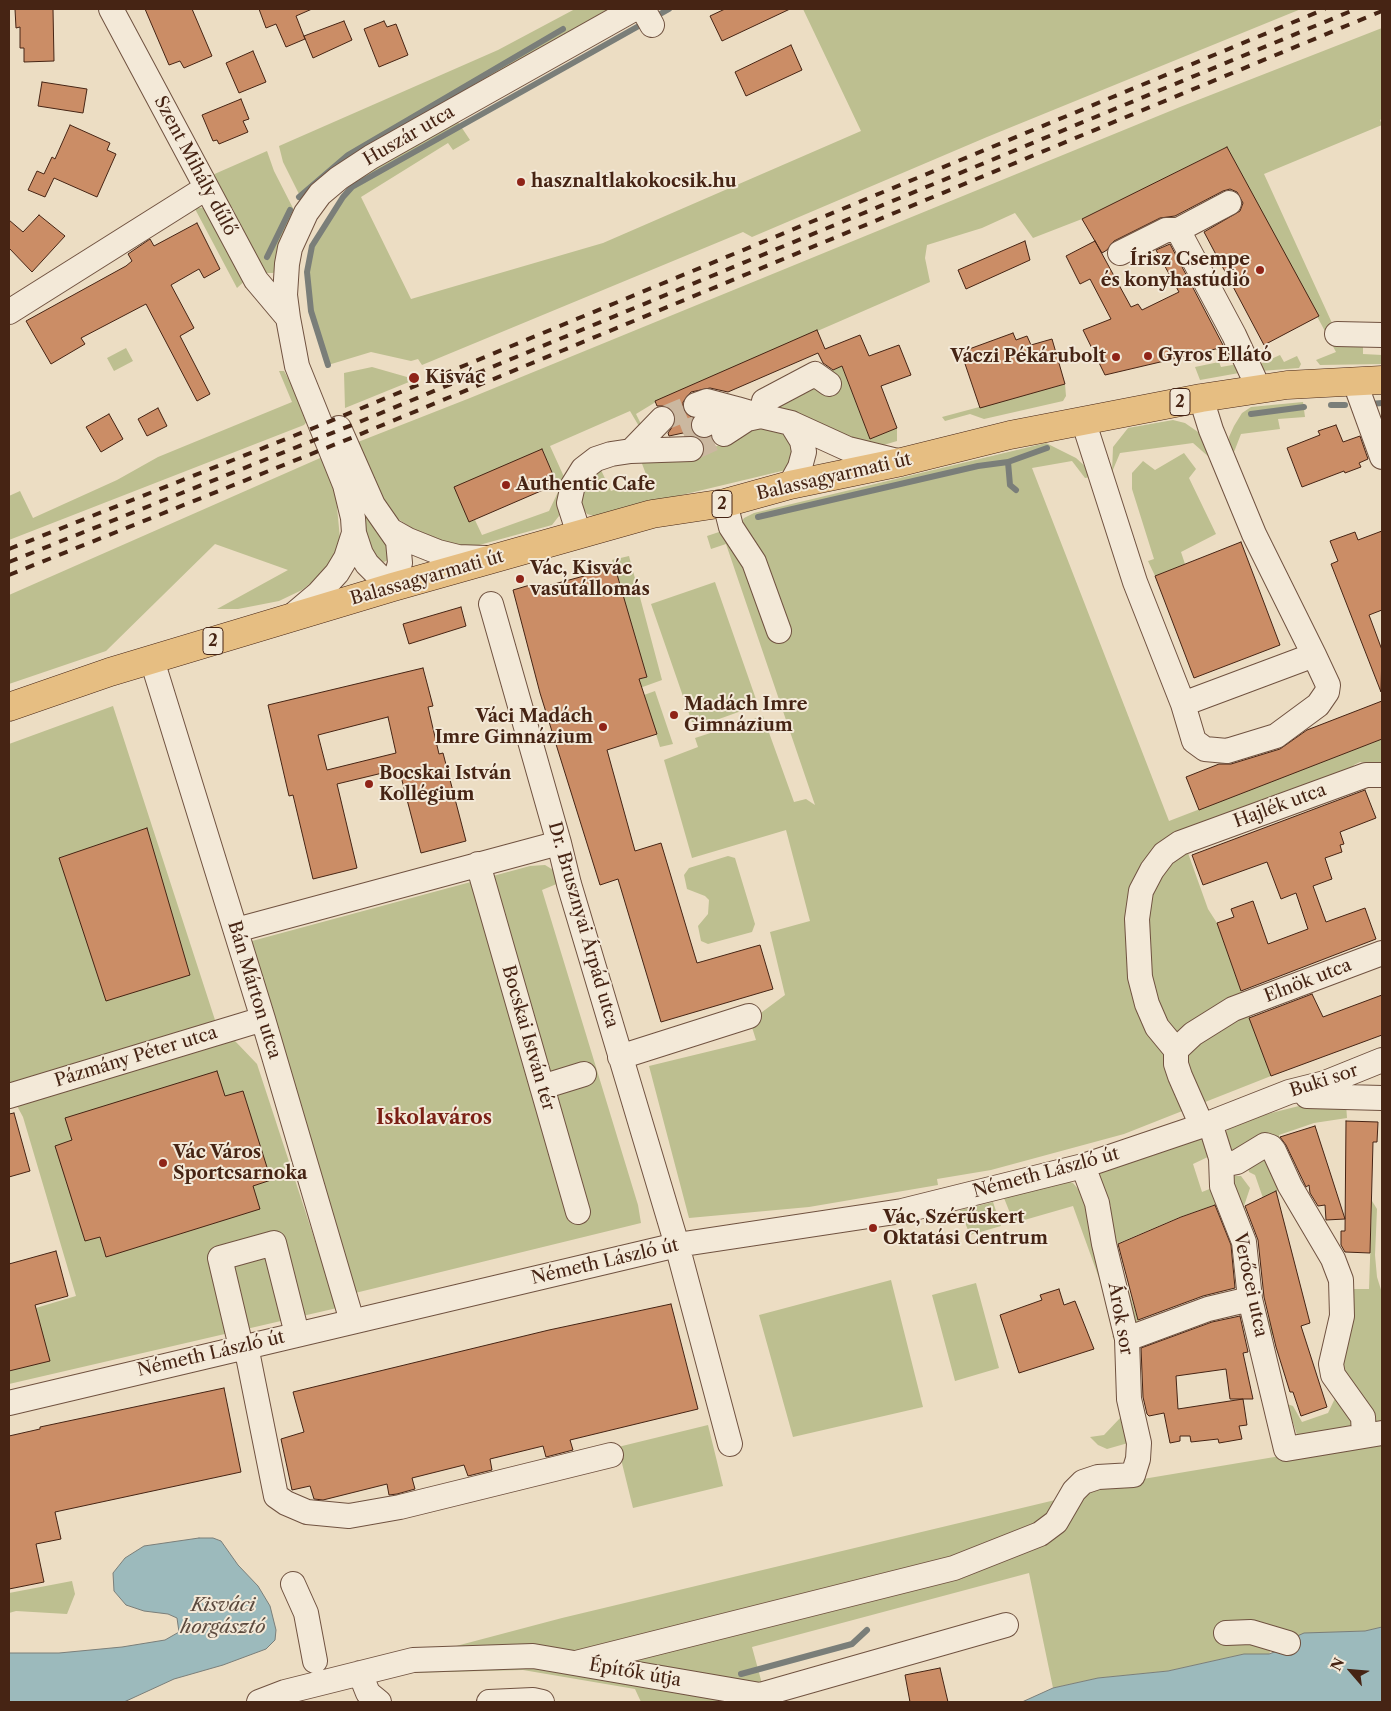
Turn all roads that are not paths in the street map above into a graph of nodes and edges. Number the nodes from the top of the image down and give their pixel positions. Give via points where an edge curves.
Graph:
1 (111, 9) edge
2 (644, 14) edge
3 (206, 188) junction
4 (1229, 203) dead end
5 (1178, 230) junction
6 (1120, 253) dead end
7 (9, 312) edge
8 (290, 328) junction
9 (1338, 334) dead end
10 (1382, 335) edge
11 (1354, 380) junction
12 (1382, 380) edge
13 (829, 384) dead end
14 (1259, 389) junction
15 (1202, 398) junction
16 (761, 416) junction
17 (662, 419) tunnel mouth
18 (1083, 420) junction
19 (791, 423) junction
20 (700, 429) junction
21 (631, 451) junction
22 (1382, 457) edge
23 (901, 462) junction
24 (790, 485) junction
25 (725, 504) junction
26 (392, 531) junction
27 (354, 533) junction
28 (579, 534) junction
29 (495, 559) junction
30 (394, 586) junction
31 (490, 604) dead end
32 (290, 618) junction
33 (779, 631) dead end
34 (1314, 655) junction
35 (152, 660) junction
36 (1183, 704) junction
37 (9, 707) edge
38 (1382, 775) edge
39 (559, 843) junction
40 (478, 864) junction
41 (236, 930) junction
42 (1382, 952) edge
43 (749, 1016) dead end
44 (263, 1019) junction
45 (1176, 1050) junction
46 (620, 1057) junction
47 (1382, 1061) edge
48 (584, 1074) dead end
49 (542, 1087) junction
50 (1382, 1090) edge
51 (9, 1096) edge
52 (1382, 1098) edge
53 (1266, 1102) junction
54 (1206, 1125) junction
55 (1084, 1166) junction
56 (1222, 1166) junction
57 (578, 1212) dead end
58 (677, 1245) junction
59 (1250, 1299) junction
60 (352, 1321) junction
61 (297, 1334) junction
62 (1127, 1339) junction
63 (244, 1346) junction
64 (9, 1403) edge
65 (1373, 1434) edge
66 (730, 1444) dead end
67 (611, 1455) dead end
68 (293, 1584) dead end
69 (1006, 1625) dead end
70 (1226, 1633) dead end
71 (1288, 1643) dead end
72 (315, 1661) dead end
73 (576, 1663) junction
74 (360, 1673) junction
75 (259, 1702) edge
76 (379, 1702) edge
77 (489, 1702) edge
78 (542, 1702) edge

1 - 3 street, Szent Mihály dűlő
2 - 8 street, Huszár utca via 371,156 332,183 306,213 290,248 285,280
3 - 7 street
3 - 8 street, Szent Mihály dűlő via 256,280
4 - 5 street
5 - 6 street via 1166,230
5 - 14 street
8 - 26 street, Huszár utca via 317,376 370,499
8 - 27 street, Huszár utca via 302,379 345,485
9 - 10 street
11 - 12 main road, Balassagyarmati út / 2
11 - 14 main road, Balassagyarmati út / 2
11 - 22 street
13 - 16 street via 815,374 764,401
14 - 15 main road, Balassagyarmati út / 2
15 - 18 main road, Balassagyarmati út / 2
15 - 34 street via 1211,430 1254,534
16 - 19 street
16 - 20 street
16 - 20 street via 737,410
17 - 21 street
18 - 23 main road, Balassagyarmati út / 2
18 - 36 street via 1135,582
19 - 23 street via 848,449
19 - 24 street via 802,441 804,452
20 - 21 street
21 - 28 street via 596,459 582,469 573,484 569,504
23 - 24 main road, Balassagyarmati út / 2
24 - 25 main road, Balassagyarmati út / 2
25 - 28 main road, Balassagyarmati út / 2 via 652,514
25 - 33 street via 731,527 754,562
26 - 29 street, Huszár utca via 438,552 458,557
26 - 30 street, Huszár utca via 400,552
27 - 30 street, Huszár utca via 367,564
27 - 32 street, Huszár utca via 337,573
28 - 29 main road, Balassagyarmati út / 2
29 - 30 main road, Balassagyarmati út / 2
30 - 32 main road, Balassagyarmati út / 2
31 - 39 street, Dr. Brusznyai Árpád utca
32 - 35 main road, Balassagyarmati út / 2
34 - 36 street
34 - 36 street via 1328,685 1318,705 1276,736 1228,756 1205,749 1194,741
35 - 37 main road, Balassagyarmati út / 2
35 - 41 street, Bán Márton utca
38 - 45 street, Hajlék utca via 1366,774 1180,843 1164,854 1152,870 1142,891 1137,919 1140,977 1157,1027
39 - 40 street
39 - 46 street, Dr. Brusznyai Árpád utca
40 - 41 street
40 - 49 street, Bocskai István tér
41 - 44 street, Bán Márton utca
42 - 45 street, Elnök utca via 1233,1009 1193,1034
43 - 46 street
44 - 51 street, Pázmány Péter utca
44 - 60 street, Bán Márton utca
45 - 54 street, Verőcei utca via 1180,1076
46 - 58 street, Dr. Brusznyai Árpád utca
47 - 50 street, Buki sor via 1377,1079
47 - 53 street, Buki sor via 1326,1084 1289,1092
48 - 49 street
49 - 57 street, Bocskai István tér
52 - 53 street, Buki sor via 1330,1095
53 - 54 street, Buki sor
54 - 55 street, Németh László út
54 - 56 street, Verőcei utca
55 - 58 street, Németh László út via 902,1211
55 - 62 street, Árok sor via 1097,1203
56 - 59 street, Verőcei utca via 1222,1186 1244,1242
56 - 65 street via 1237,1162 1265,1145 1274,1151 1290,1186 1333,1259 1341,1280 1342,1316 1331,1364 1333,1375
58 - 60 street, Németh László út
58 - 66 street, Dr. Brusznyai Árpád utca
59 - 62 street via 1208,1309
59 - 65 street, Verőcei utca via 1286,1449
60 - 61 street, Németh László út
61 - 63 street, Németh László út
61 - 63 street via 274,1243 220,1258
62 - 73 street, Árok sor via 1129,1399 1139,1442 1133,1474 1098,1477 1083,1482 1056,1522 1040,1534 954,1568
63 - 64 street, Németh László út
63 - 67 street via 276,1496 307,1512 350,1516 383,1510
68 - 72 street via 306,1613
69 - 73 street, Építők útja via 760,1695
70 - 71 street via 1251,1632
73 - 74 street, Építők útja via 533,1656 413,1660
74 - 75 street, Építők útja
74 - 76 street via 368,1693
77 - 78 street

